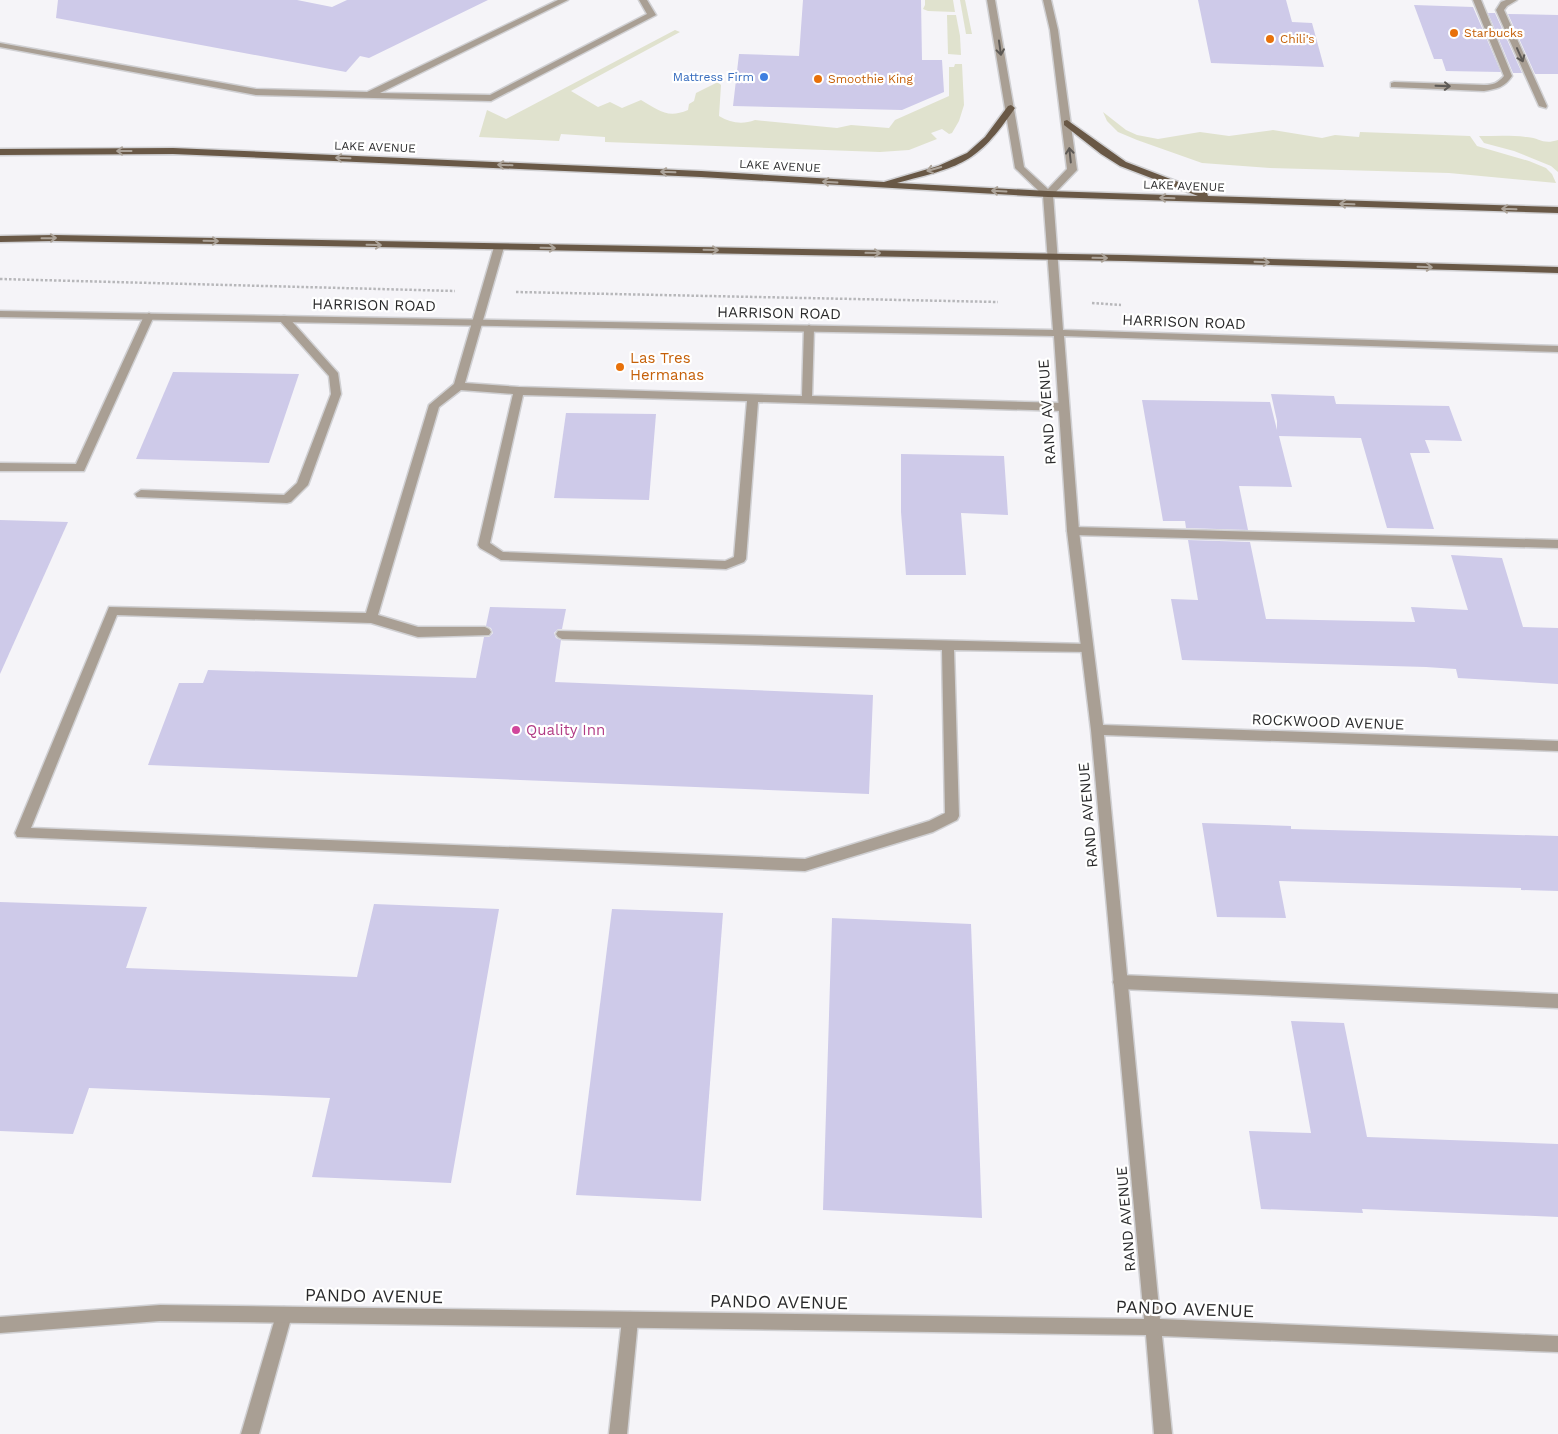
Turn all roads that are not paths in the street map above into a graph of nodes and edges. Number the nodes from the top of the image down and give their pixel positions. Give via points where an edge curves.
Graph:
1 (564, 0) edge
2 (643, 0) edge
3 (991, 0) edge
4 (1047, 0) edge
5 (1477, 0) edge
6 (1513, 0) edge
7 (0, 45) edge
8 (1394, 85) dead end
9 (368, 95) junction
10 (1543, 106) dead end
11 (1011, 108) junction
12 (1067, 122) junction
13 (0, 152) edge
14 (879, 184) junction
15 (1048, 194) junction
16 (1216, 200) junction
17 (1558, 210) edge
18 (0, 239) edge
19 (499, 247) junction
20 (1051, 257) junction
21 (1558, 270) edge
22 (0, 314) edge
23 (148, 316) junction
24 (284, 319) junction
25 (477, 322) junction
26 (809, 328) junction
27 (1058, 333) junction
28 (1558, 349) edge
29 (459, 386) junction
30 (519, 391) junction
31 (753, 398) junction
32 (807, 400) junction
33 (1063, 407) junction
34 (0, 467) edge
35 (141, 494) dead end
36 (1073, 531) junction
37 (1558, 544) edge
38 (371, 618) junction
39 (485, 632) dead end
40 (562, 634) dead end
41 (948, 645) junction
42 (1087, 649) junction
43 (1097, 730) junction
44 (1558, 746) edge
45 (1120, 982) junction
46 (1558, 1001) edge
47 (284, 1315) junction
48 (630, 1320) junction
49 (0, 1325) edge
50 (1153, 1327) junction
51 (1558, 1344) edge
52 (250, 1434) edge
53 (618, 1434) edge
54 (1162, 1434) edge

1 - 9 street
2 - 9 street via 652,15 491,98
3 -> 11 street
4 - 12 street
8 -> 5 street via 1484,88 1504,82 1508,76
6 -> 10 street via 1500,10
7 - 9 street via 256,92
11 -> 14 main road via 992,136 970,155 954,163
11 - 15 street via 1020,168
15 -> 12 street via 1072,170
12 - 16 main road via 1123,164
14 -> 13 main road, LAKE AVENUE via 173,151
15 -> 14 main road, LAKE AVENUE
16 -> 15 main road, LAKE AVENUE
15 - 20 street, RAND AVENUE
17 -> 16 main road, LAKE AVENUE
18 -> 19 main road
19 -> 20 main road
19 - 25 street
20 -> 21 main road
20 - 27 street, RAND AVENUE
22 - 23 street, HARRISON ROAD
23 - 24 street, HARRISON ROAD
23 - 34 street via 80,468
24 - 25 street, HARRISON ROAD
24 - 35 street via 334,376 336,394 302,485 287,499
25 - 26 street, HARRISON ROAD
25 - 29 street
26 - 27 street, HARRISON ROAD
26 - 32 street
27 - 28 street, HARRISON ROAD
27 - 33 street, RAND AVENUE
29 - 30 street
29 - 38 street via 434,405
30 - 31 street
30 - 31 street via 484,545 501,556 726,565 740,559
31 - 32 street
32 - 33 street
33 - 36 street, RAND AVENUE
36 - 37 street
36 - 42 street, RAND AVENUE
38 - 39 street via 418,632
38 - 41 street via 114,610 22,833 805,865 933,826 952,816
40 - 41 street
41 - 42 street
42 - 43 street, RAND AVENUE
43 - 44 street, ROCKWOOD AVENUE
43 - 45 street, RAND AVENUE
45 - 46 street
45 - 50 street, RAND AVENUE
47 - 48 street, PANDO AVENUE
47 - 49 street, PANDO AVENUE via 160,1313
47 - 52 street
48 - 50 street, PANDO AVENUE
48 - 53 street
50 - 51 street, PANDO AVENUE
50 - 54 street, RAND AVENUE

